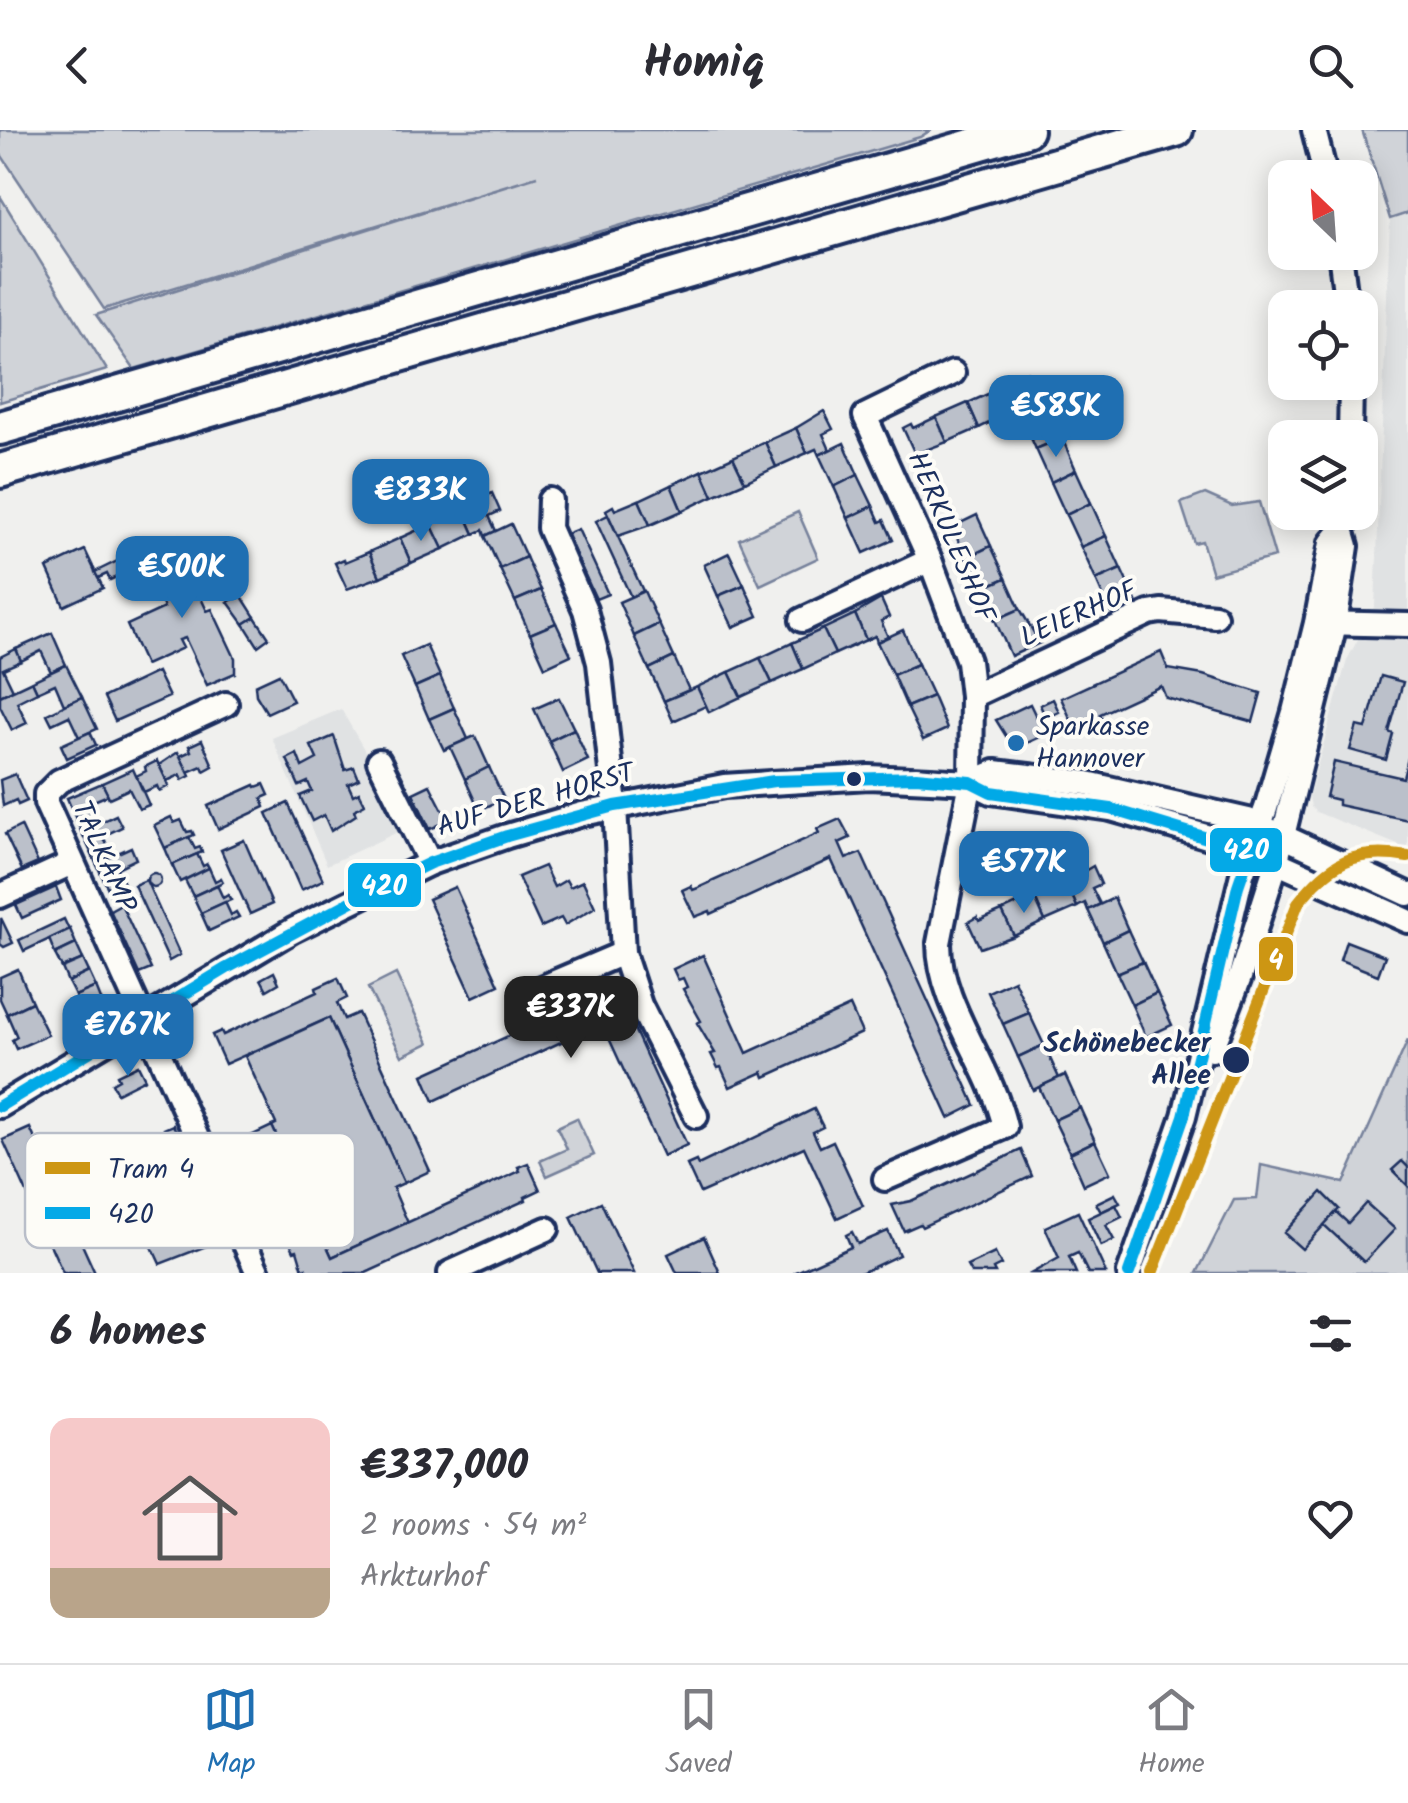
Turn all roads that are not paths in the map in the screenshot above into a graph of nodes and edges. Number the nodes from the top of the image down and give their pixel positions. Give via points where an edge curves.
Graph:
1 (1026, 130) edge
2 (1176, 130) edge
3 (1314, 131) edge
4 (1321, 160) edge
5 (953, 373) dead end
6 (0, 428) edge
7 (0, 471) edge
8 (550, 500) dead end
9 (1338, 530) edge
10 (930, 560) junction
11 (1215, 616) dead end
12 (802, 620) dead end
13 (1326, 623) junction
14 (1408, 624) edge
15 (972, 696) junction
16 (226, 704) dead end
17 (379, 762) dead end
18 (971, 782) junction
19 (615, 806) junction
20 (1259, 826) junction
21 (1282, 838) junction
22 (1250, 851) junction
23 (72, 863) junction
24 (430, 863) junction
25 (1276, 864) junction
26 (1408, 894) edge
27 (0, 896) edge
28 (1408, 921) edge
29 (623, 953) junction
30 (528, 993) dead end
31 (142, 1019) junction
32 (0, 1106) edge
33 (696, 1116) dead end
34 (1184, 1116) junction
35 (194, 1133) edge
36 (885, 1179) dead end
37 (547, 1229) dead end
38 (247, 1248) edge
39 (258, 1273) edge
40 (450, 1273) edge
41 (1128, 1273) edge

1 - 6 highway
2 - 7 highway
3 - 4 street
5 - 10 street, HERKULESHOF via 865,416
8 - 19 street via 549,528 585,610 599,663
9 - 13 street via 1331,543
10 - 12 street
10 - 15 street, HERKULESHOF via 960,633
11 - 15 street, LEIERHOF via 1149,613
13 - 14 street
13 - 20 street
13 - 21 street
15 - 18 street, HERKULESHOF
16 - 23 street, TALKAMP via 50,787 46,803
17 - 24 street
18 - 19 street, AUF DER HORST via 870,776 774,781
18 - 20 street, AUF DER HORST via 995,772 1087,784
18 - 22 street, AUF DER HORST via 991,792 1111,810
18 - 36 street, HERKULESHOF via 939,958 1004,1127
19 - 24 street, AUF DER HORST
19 - 29 street
20 - 21 street, AUF DER HORST
20 - 22 street
21 - 25 street
21 - 26 street, AUF DER HORST
22 - 25 street, AUF DER HORST
22 - 34 street
23 - 27 street
23 - 31 street, TALKAMP
24 - 31 street, AUF DER HORST via 293,930
25 - 28 street, AUF DER HORST
25 - 34 street
29 - 30 street
29 - 33 street via 640,1005
31 - 32 street, AUF DER HORST
31 - 35 street, TALKAMP
34 - 41 street
37 - 40 street
38 - 39 street, TALKAMP

